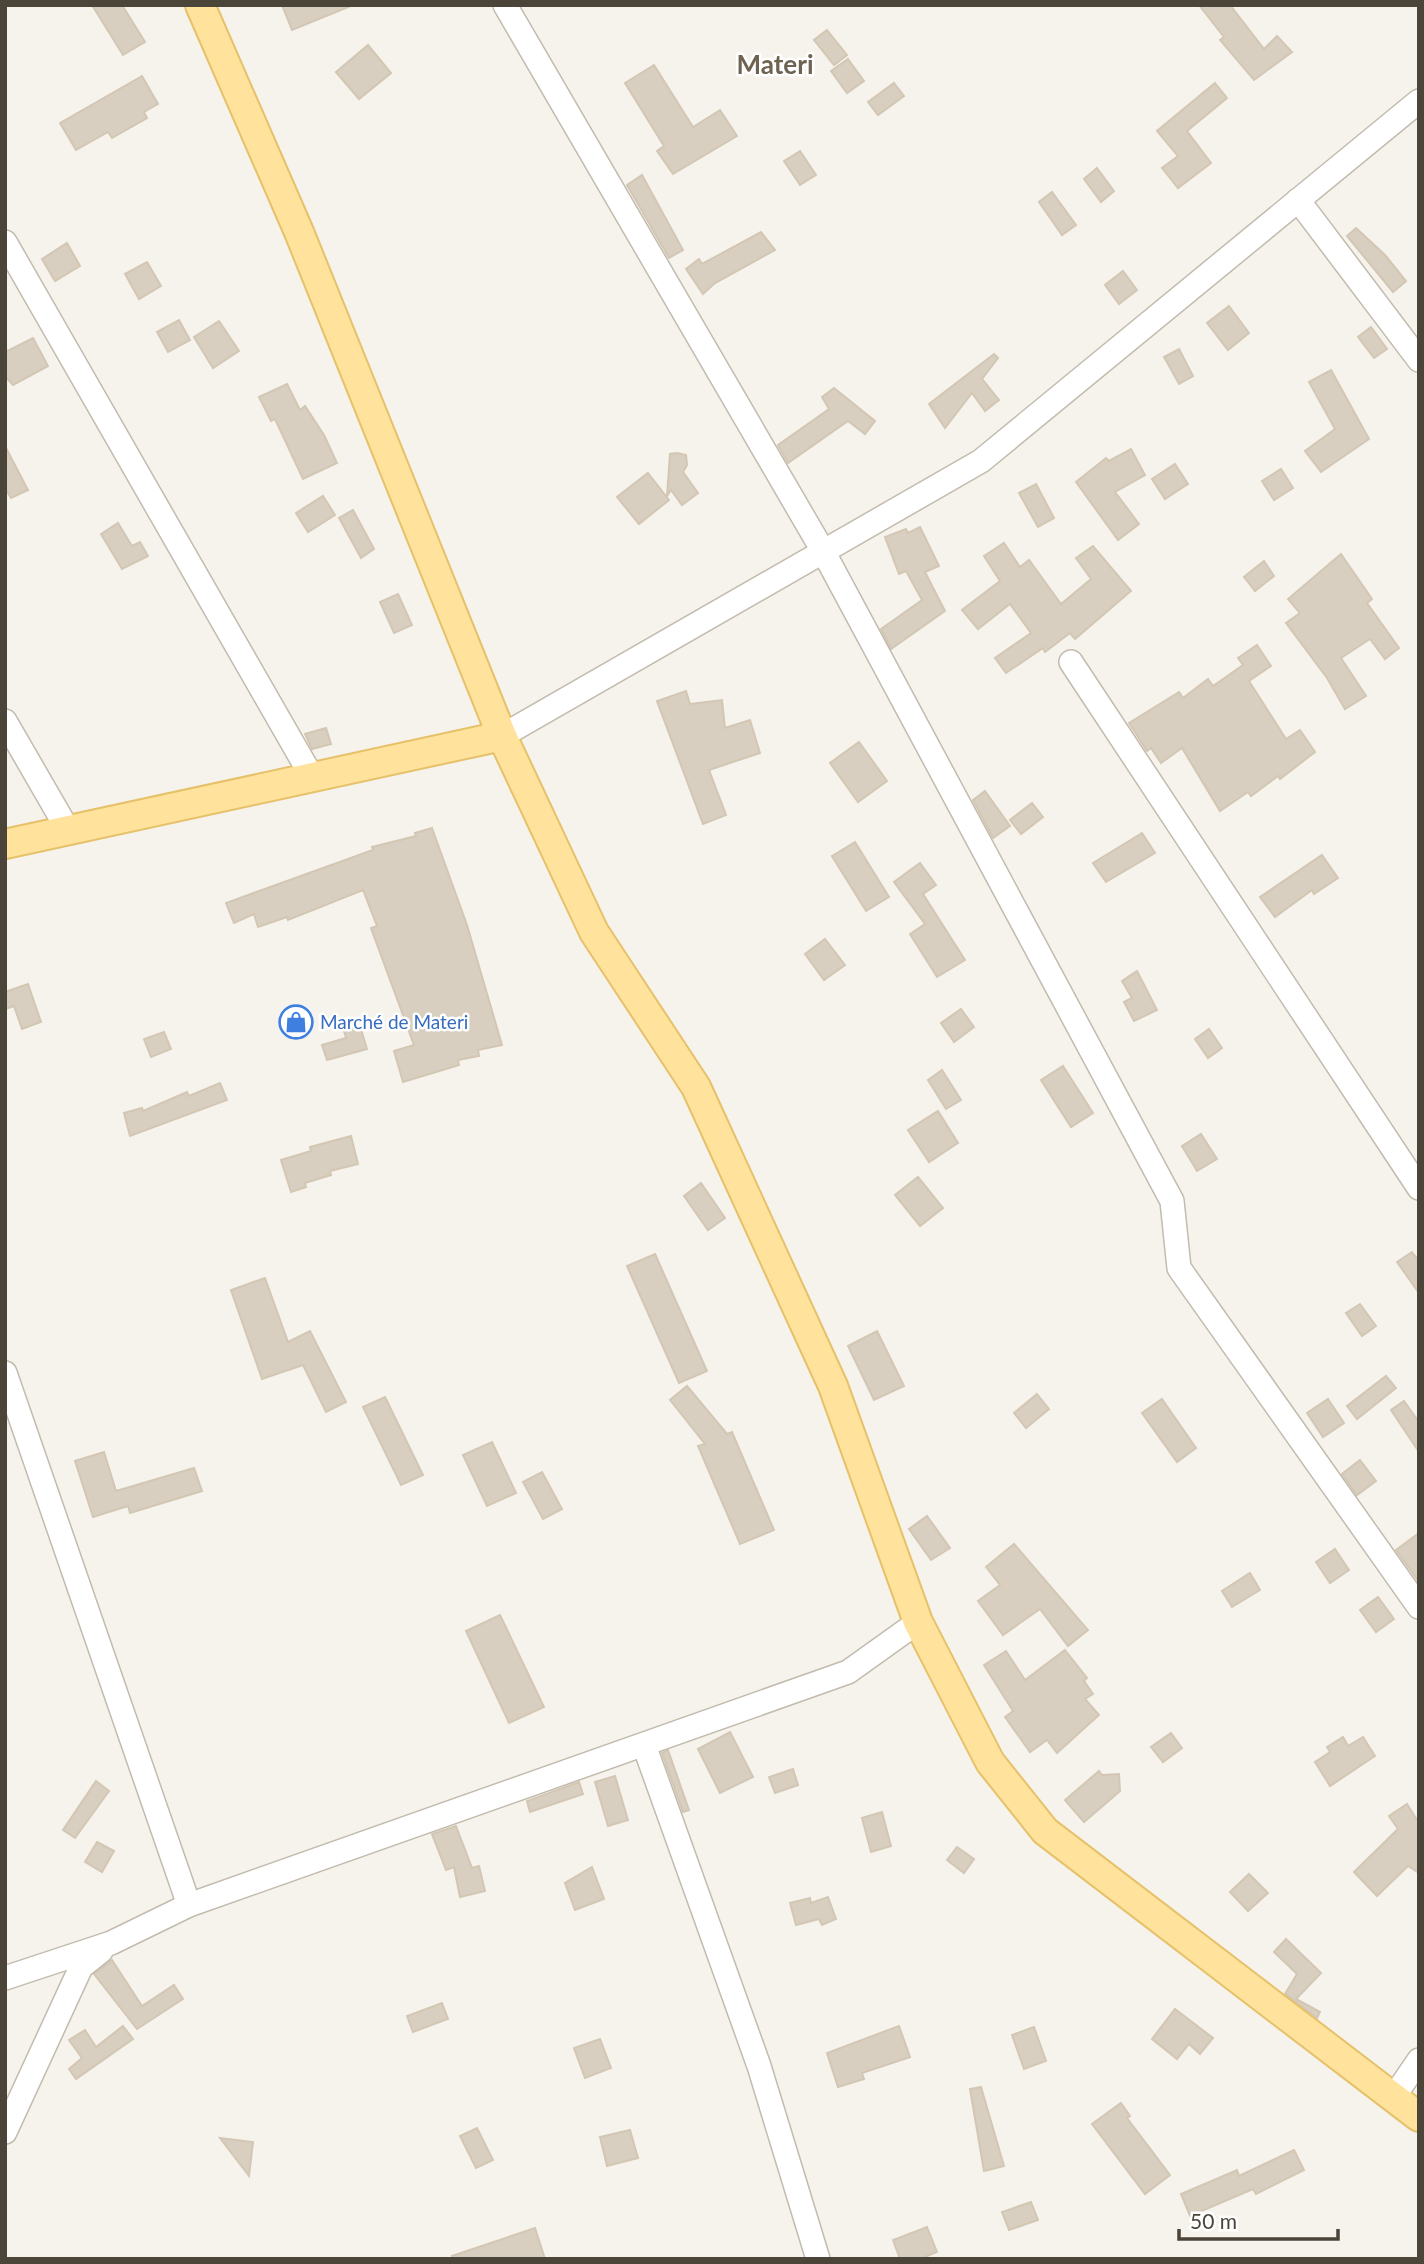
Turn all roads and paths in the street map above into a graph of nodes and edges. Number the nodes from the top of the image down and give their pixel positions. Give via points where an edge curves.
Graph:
1 (200, 5) edge
2 (505, 5) edge
3 (1419, 101) edge
4 (1298, 200) junction
5 (5, 243) edge
6 (1419, 360) edge
7 (823, 551) junction
8 (1071, 662) dead end
9 (5, 721) edge
10 (502, 736) junction
11 (312, 777) junction
12 (68, 830) junction
13 (5, 844) edge
14 (1419, 1188) edge
15 (5, 1373) edge
16 (1419, 1607) edge
17 (918, 1622) junction
18 (644, 1745) junction
19 (189, 1905) junction
20 (111, 1943) junction
21 (5, 1979) edge
22 (1419, 2060) edge
23 (1393, 2098) junction
24 (1419, 2117) edge
25 (5, 2132) edge
26 (818, 2259) edge

1 - 10 main road via 299,232
2 - 7 street
3 - 4 street
4 - 6 street
4 - 7 street via 981,461
5 - 11 street
7 - 10 street
7 - 16 street via 1172,1201 1179,1268
8 - 14 street
9 - 12 street
10 - 11 main road
10 - 17 main road via 594,932 696,1087 833,1386
11 - 12 main road
12 - 13 main road
15 - 19 street
17 - 18 street via 848,1672
17 - 23 main road via 990,1762 1045,1830
18 - 19 street
18 - 26 street via 759,2066
19 - 20 street
20 - 21 street
20 - 25 street via 81,1967
22 - 23 street
23 - 24 main road

